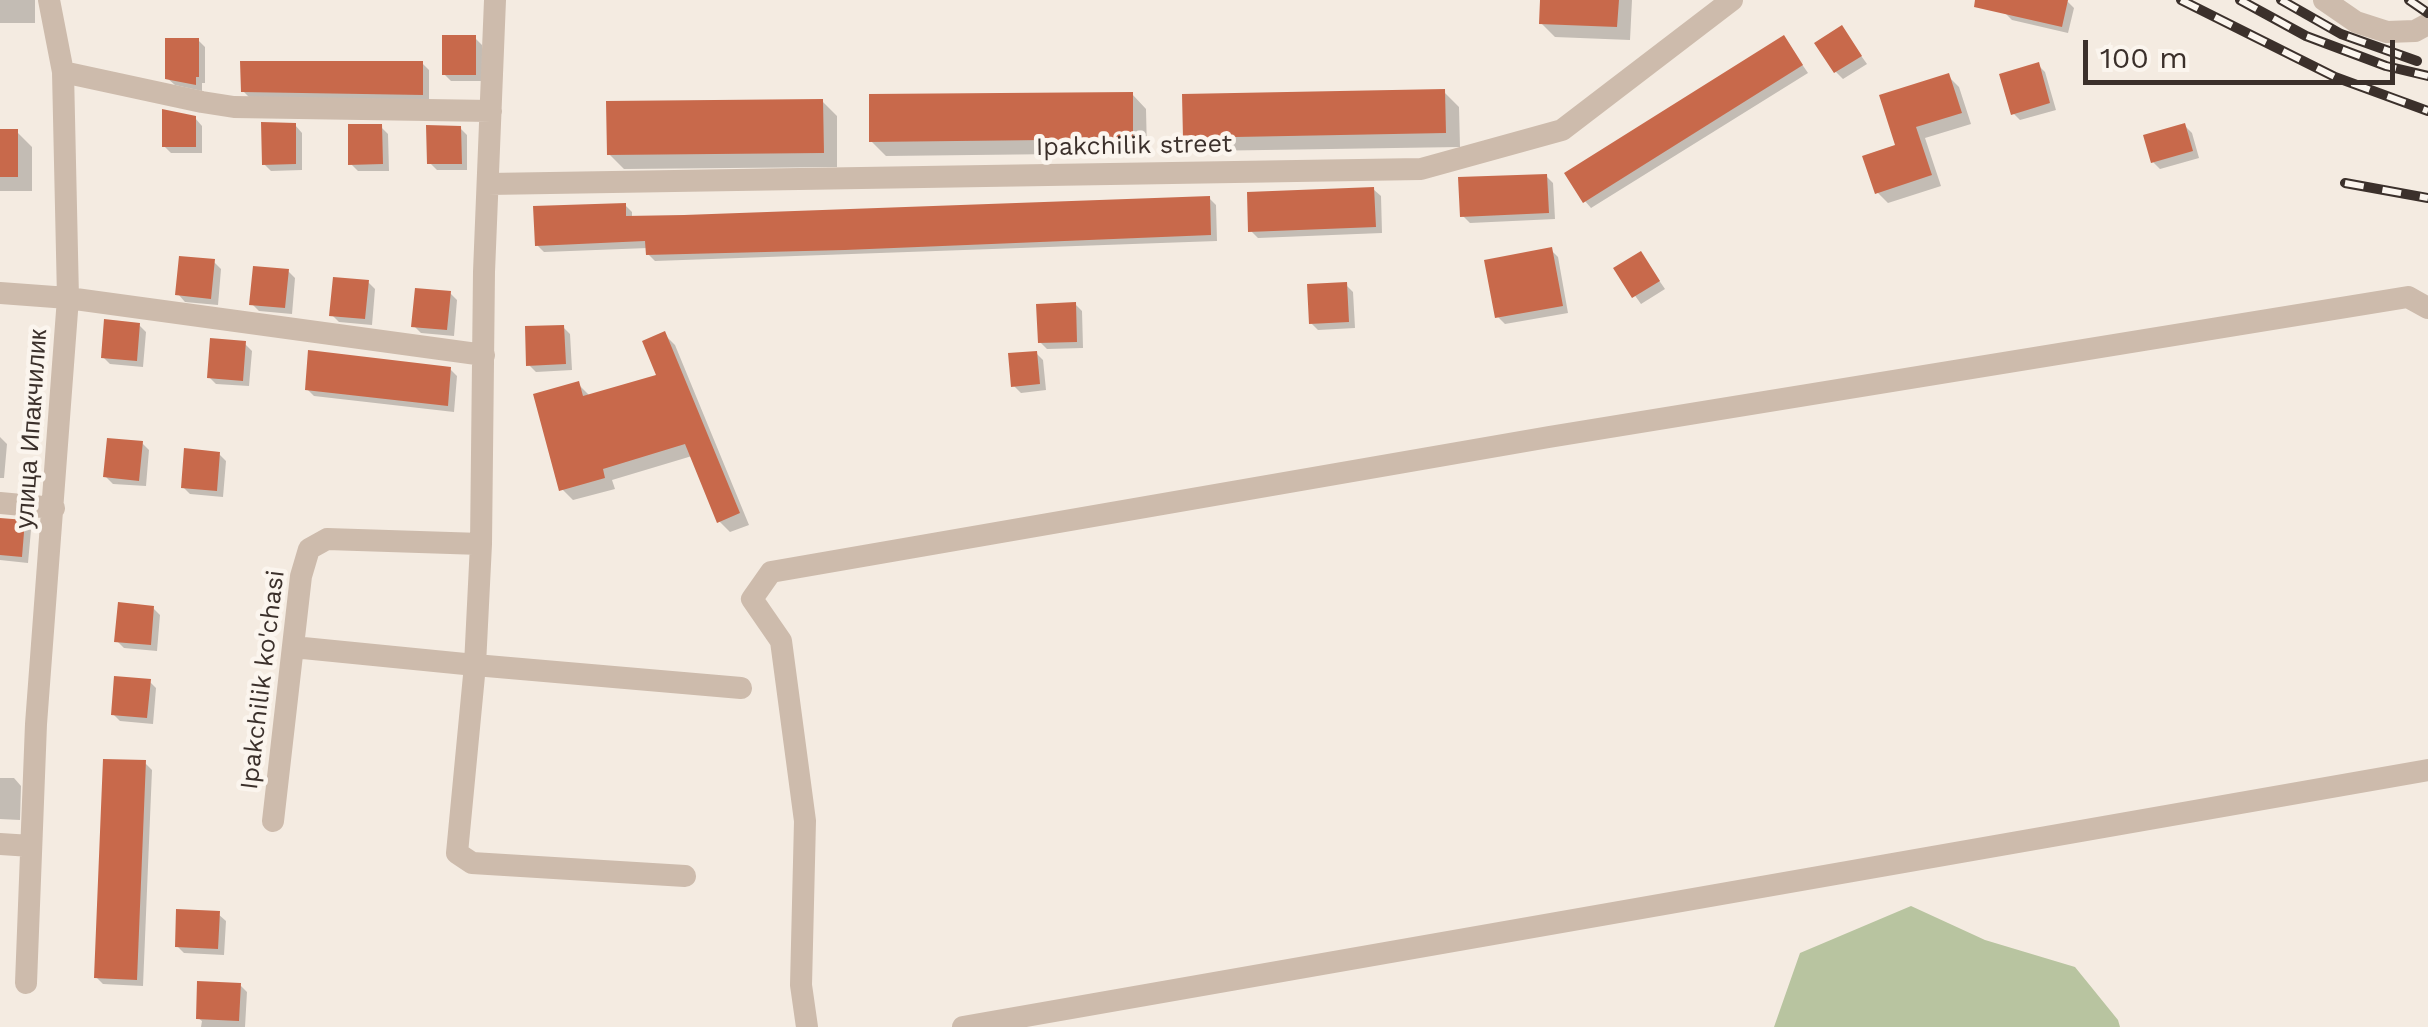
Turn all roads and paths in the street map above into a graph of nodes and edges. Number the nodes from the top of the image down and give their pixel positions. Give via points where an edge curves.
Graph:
1 (50, 0) edge
2 (495, 0) edge
3 (1732, 0) edge
4 (2324, 0) edge
5 (2428, 24) edge
6 (63, 72) junction
7 (490, 110) junction
8 (488, 184) junction
9 (0, 292) edge
10 (68, 298) junction
11 (2428, 308) edge
12 (484, 356) junction
13 (0, 503) edge
14 (54, 508) junction
15 (481, 544) junction
16 (293, 647) junction
17 (475, 666) junction
18 (741, 688) dead end
19 (2428, 770) edge
20 (273, 821) dead end
21 (0, 844) edge
22 (31, 846) junction
23 (684, 876) dead end
24 (26, 983) dead end
25 (808, 1027) edge
26 (962, 1027) edge

1 - 6 street, улица Ипакчилик
2 - 7 street
3 - 8 street, Ipakchilik street via 1562,130 1421,170
4 - 5 street via 2376,30 2407,33
6 - 7 street via 234,106
6 - 10 street, улица Ипакчилик
7 - 8 street
8 - 12 street
9 - 10 street
10 - 12 street
10 - 14 street, улица Ипакчилик
11 - 25 street via 2408,298 2389,300 771,572 752,599 781,642 805,821 801,985
12 - 15 street
13 - 14 street
14 - 22 street, улица Ипакчилик
15 - 16 street, Ipakchilik ko'chasi via 327,540 309,549
15 - 17 street
16 - 17 street
16 - 20 street, Ipakchilik ko'chasi
17 - 18 street
17 - 23 street via 458,854 472,863
19 - 26 street
21 - 22 street
22 - 24 street, улица Ипакчилик

